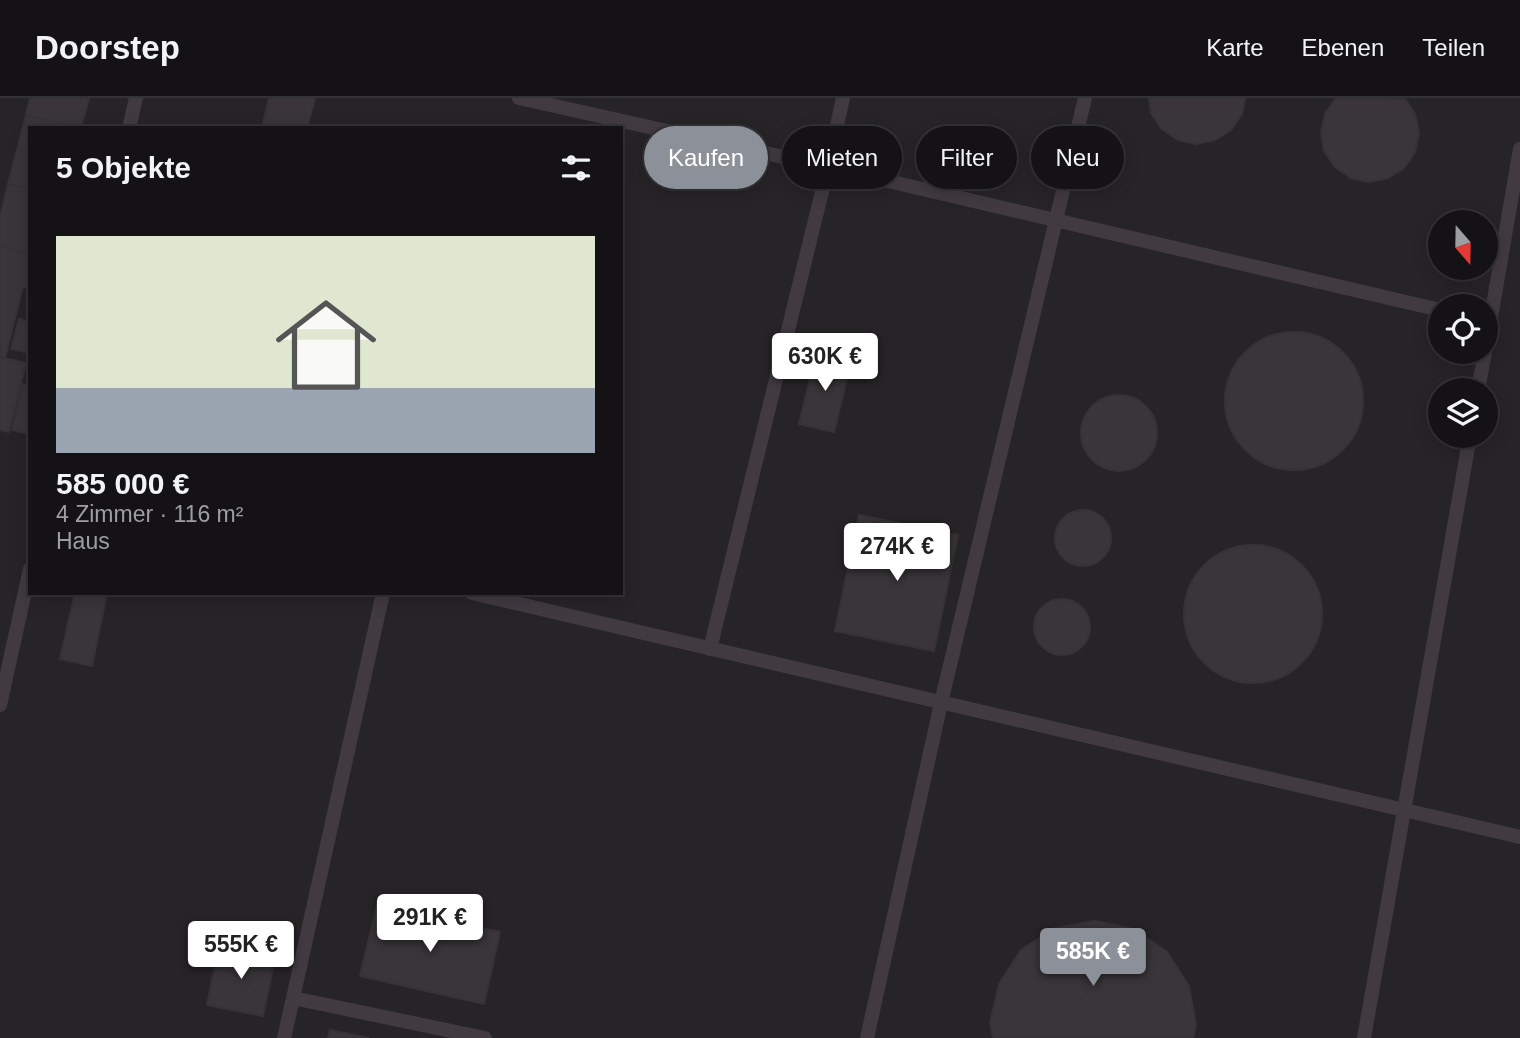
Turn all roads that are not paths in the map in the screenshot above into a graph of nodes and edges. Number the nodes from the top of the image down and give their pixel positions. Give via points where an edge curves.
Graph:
1 (136, 98) edge
2 (519, 98) edge
3 (843, 98) edge
4 (1085, 98) edge
5 (129, 126) edge
6 (837, 126) edge
7 (1520, 149) edge
8 (782, 157) edge
9 (902, 184) edge
10 (823, 189) edge
11 (1055, 220) junction
12 (1493, 294) edge
13 (1428, 307) edge
14 (1468, 448) edge
15 (28, 578) edge
16 (383, 595) edge
17 (480, 595) edge
18 (710, 649) junction
19 (941, 703) junction
20 (0, 705) edge
21 (1405, 808) junction
22 (1520, 837) edge
23 (293, 999) junction
24 (284, 1038) edge
25 (485, 1038) edge
26 (867, 1038) edge
27 (1364, 1038) edge

1 - 5 lane
2 - 8 lane
3 - 6 lane
4 - 11 lane
7 - 12 lane
9 - 11 lane
10 - 18 lane
11 - 13 lane
11 - 19 lane
14 - 21 lane
15 - 20 lane
16 - 23 lane
17 - 18 lane
18 - 19 lane
19 - 21 lane
19 - 26 lane
21 - 22 lane
21 - 27 lane
23 - 24 lane
23 - 25 lane

